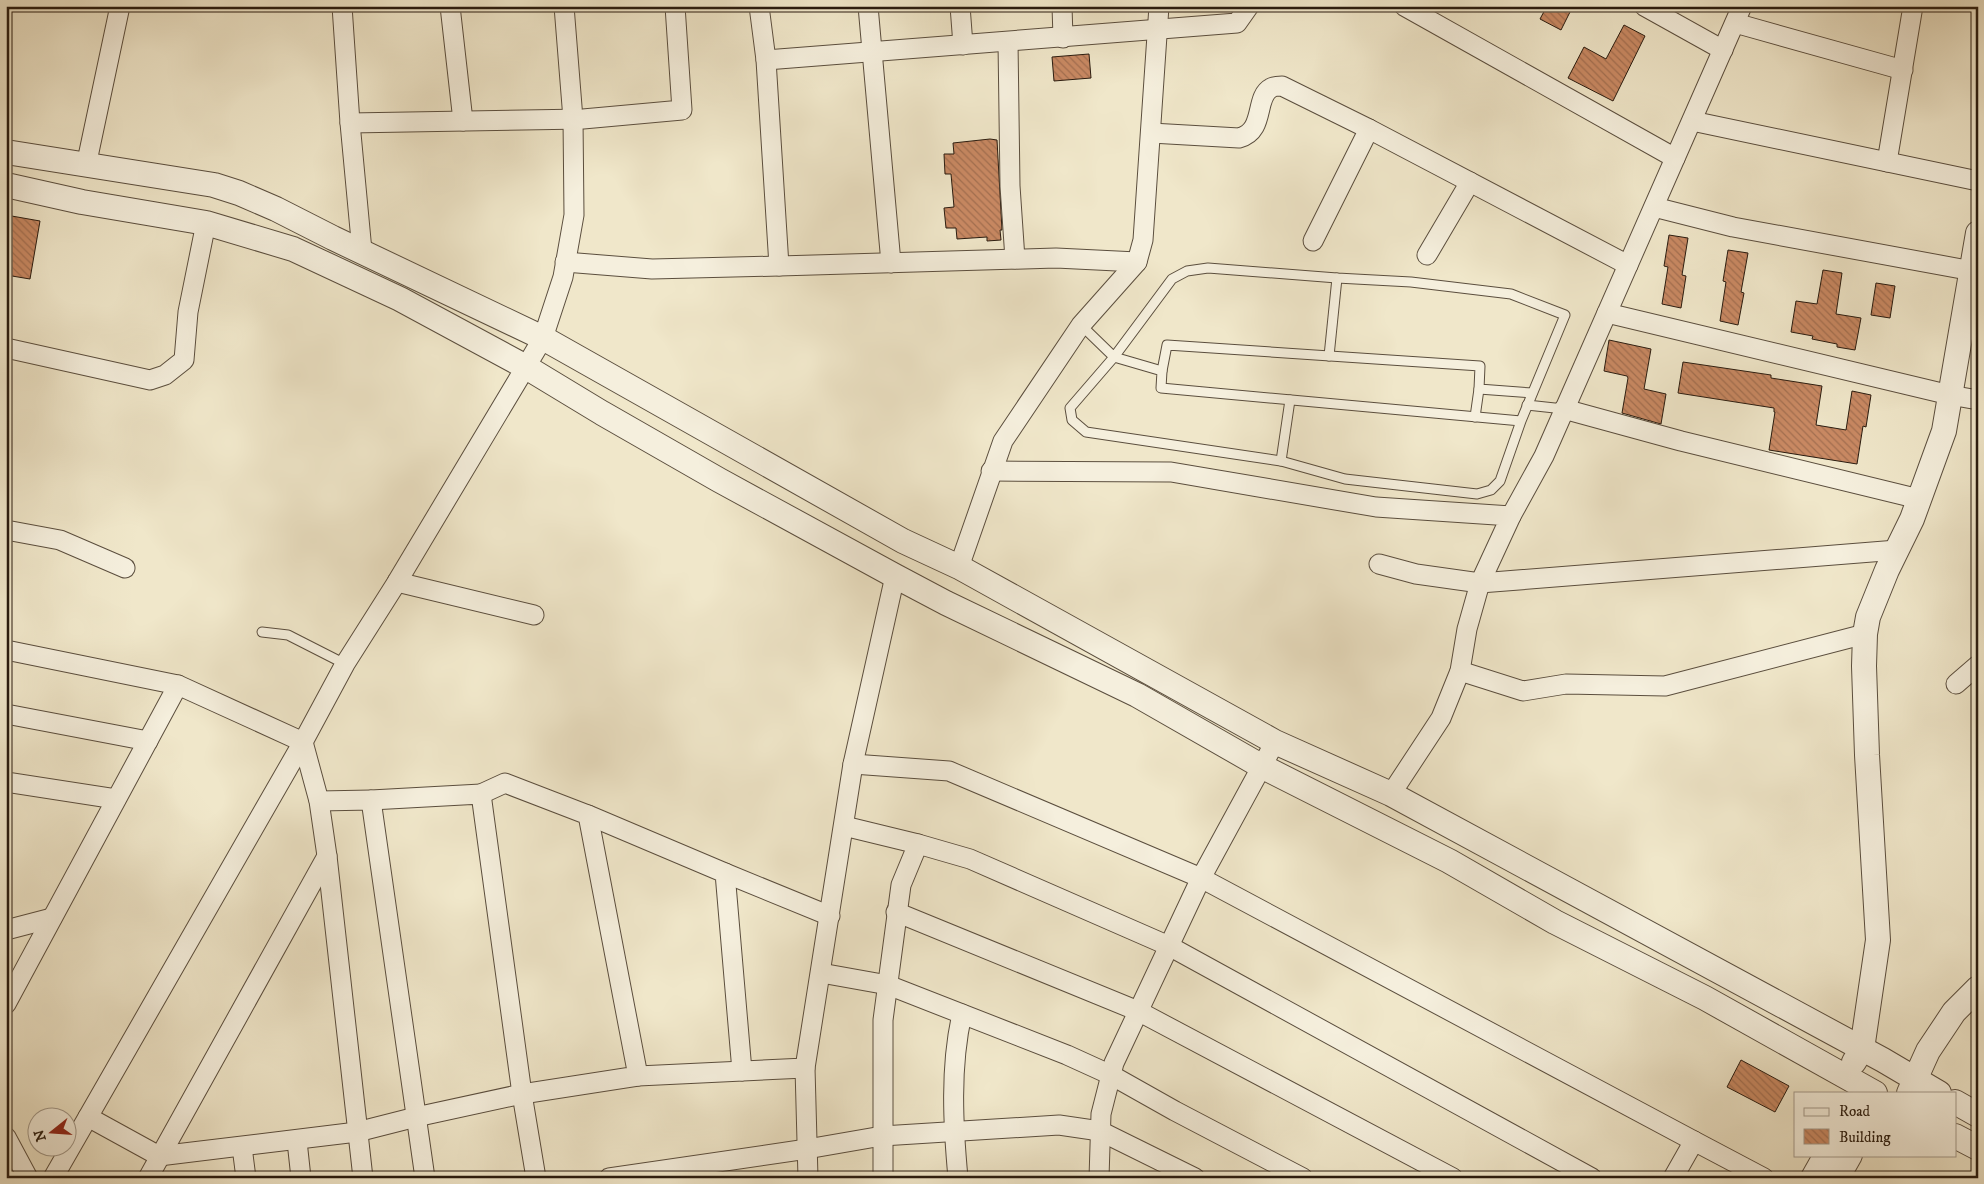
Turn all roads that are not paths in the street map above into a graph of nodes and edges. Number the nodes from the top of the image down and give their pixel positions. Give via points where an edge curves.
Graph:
1 (120, 6) edge
2 (342, 6) edge
3 (450, 6) edge
4 (564, 6) edge
5 (675, 6) edge
6 (759, 6) edge
7 (868, 6) edge
8 (960, 6) edge
9 (1062, 6) edge
10 (1159, 6) edge
11 (1249, 6) edge
12 (1404, 6) edge
13 (1644, 6) edge
14 (1913, 6) edge
15 (1738, 14) edge
16 (1158, 30) junction
17 (1063, 38) junction
18 (1008, 42) junction
19 (963, 45) junction
20 (1723, 50) junction
21 (873, 52) junction
22 (766, 60) junction
23 (1903, 70) junction
24 (573, 119) junction
25 (463, 121) junction
26 (1692, 121) junction
27 (350, 123) junction
28 (1369, 129) junction
29 (1151, 133) junction
30 (6, 152) edge
31 (1675, 158) junction
32 (1887, 162) junction
33 (86, 166) junction
34 (1470, 182) junction
35 (1978, 182) edge
36 (6, 186) edge
37 (1654, 207) junction
38 (206, 223) junction
39 (1978, 233) edge
40 (1313, 241) dead end
41 (362, 251) junction
42 (1427, 255) dead end
43 (1015, 259) junction
44 (565, 262) junction
45 (1137, 262) junction
46 (891, 263) junction
47 (1628, 265) junction
48 (779, 266) junction
49 (1975, 271) edge
50 (1336, 278) junction
51 (1607, 312) junction
52 (1080, 325) junction
53 (543, 338) junction
54 (6, 348) edge
55 (1114, 356) junction
56 (1329, 356) junction
57 (526, 367) junction
58 (1162, 371) junction
59 (1479, 390) junction
60 (1532, 393) junction
61 (1950, 394) junction
62 (1290, 400) junction
63 (1978, 400) edge
64 (1527, 405) junction
65 (1564, 409) junction
66 (1475, 417) junction
67 (1520, 421) junction
68 (1281, 461) junction
69 (991, 471) junction
70 (1919, 499) junction
71 (1511, 516) junction
72 (6, 530) edge
73 (1897, 550) junction
74 (1379, 564) dead end
75 (959, 567) junction
76 (125, 568) dead end
77 (895, 576) junction
78 (397, 582) junction
79 (1480, 584) junction
80 (534, 615) dead end
81 (262, 632) dead end
82 (1865, 634) junction
83 (6, 650) edge
84 (344, 664) junction
85 (1978, 665) edge
86 (1460, 671) junction
87 (1956, 684) dead end
88 (178, 685) junction
89 (6, 714) edge
90 (148, 740) junction
91 (303, 742) junction
92 (1275, 742) junction
93 (853, 764) junction
94 (1261, 766) junction
95 (6, 782) edge
96 (480, 794) junction
97 (1391, 794) junction
98 (116, 799) junction
99 (371, 800) junction
100 (319, 801) junction
101 (588, 815) junction
102 (844, 826) junction
103 (918, 844) junction
104 (327, 856) junction
105 (725, 873) junction
106 (1201, 878) junction
107 (896, 912) junction
108 (830, 916) junction
109 (52, 918) junction
110 (6, 930) edge
111 (1169, 946) junction
112 (821, 973) junction
113 (888, 985) junction
114 (1978, 988) edge
115 (9, 995) edge
116 (1138, 1011) junction
117 (962, 1014) junction
118 (1862, 1049) junction
119 (1883, 1060) junction
120 (805, 1068) junction
121 (742, 1071) junction
122 (1111, 1075) junction
123 (638, 1076) junction
124 (1846, 1077) junction
125 (1905, 1085) edge
126 (1869, 1091) edge
127 (1934, 1092) edge
128 (522, 1094) junction
129 (1956, 1103) edge
130 (1978, 1115) edge
131 (416, 1116) junction
132 (88, 1117) junction
133 (1100, 1131) junction
134 (357, 1132) junction
135 (954, 1132) junction
136 (882, 1136) junction
137 (6, 1137) edge
138 (1956, 1137) edge
139 (297, 1141) junction
140 (1694, 1141) junction
141 (242, 1147) junction
142 (1978, 1148) edge
143 (807, 1149) junction
144 (1825, 1156) edge
145 (1849, 1156) edge
146 (152, 1171) edge
147 (1165, 1171) edge
148 (28, 1178) edge
149 (53, 1178) edge
150 (246, 1178) edge
151 (301, 1178) edge
152 (363, 1178) edge
153 (425, 1178) edge
154 (536, 1178) edge
155 (609, 1178) edge
156 (808, 1178) edge
157 (883, 1178) edge
158 (958, 1178) edge
159 (1099, 1178) edge
160 (1196, 1178) edge
161 (1303, 1178) edge
162 (1453, 1178) edge
163 (1592, 1178) edge
164 (1673, 1178) edge
165 (1764, 1178) edge
166 (1813, 1178) edge
167 (1837, 1178) edge

1 - 33 street
2 - 27 street
3 - 25 street
4 - 24 street
5 - 24 street via 682,110
6 - 22 street
7 - 21 street
8 - 19 street
9 - 17 street
10 - 16 street
11 - 16 street via 1237,23
12 - 31 street
13 - 20 street
14 - 23 street
15 - 20 street
15 - 23 street
16 - 17 street
16 - 29 street
17 - 18 street
18 - 19 street
18 - 43 street via 1010,186
19 - 21 street
20 - 26 street
21 - 22 street
21 - 46 street
22 - 48 street
23 - 32 street
24 - 25 street
24 - 44 street via 574,215
25 - 27 street
26 - 31 street
26 - 32 street
27 - 41 street
28 - 29 street via 1282,86 1272,87 1266,92 1254,128 1248,136
28 - 34 street
28 - 40 street
29 - 45 street via 1143,240
30 - 33 street
31 - 37 street
32 - 35 street
33 - 41 street via 214,185 276,209
34 - 42 street
34 - 47 street
36 - 38 street
37 - 47 street
37 - 49 street via 1733,227
38 - 54 street via 188,312 184,360 165,375 150,380
38 - 57 street via 293,250 400,299
39 - 49 street
41 - 53 street
43 - 45 street
43 - 46 street
44 - 48 street via 652,269
44 - 53 street
45 - 52 street
46 - 48 street
47 - 51 street
49 - 61 street
50 - 55 lane via 1208,268 1187,271 1172,279
50 - 56 lane
50 - 60 lane via 1411,282 1511,294 1565,315
51 - 61 street
51 - 65 street
52 - 55 lane
52 - 69 street via 1002,440
53 - 57 street
53 - 75 street via 903,541
55 - 58 lane
55 - 68 lane via 1070,408 1072,420 1086,432
56 - 58 lane via 1167,344
56 - 59 lane via 1480,366
57 - 77 street via 718,480
57 - 78 street
58 - 62 lane via 1161,388
59 - 60 lane
59 - 66 lane
60 - 64 lane
61 - 63 street
61 - 70 street via 1944,431
62 - 66 lane
62 - 68 lane
64 - 65 lane
64 - 67 lane
65 - 70 street
65 - 71 street via 1544,456
66 - 67 lane
67 - 68 lane via 1500,481 1491,490 1477,494 1345,479
69 - 71 street via 1171,472 1376,507
69 - 75 street
70 - 73 street
71 - 79 street
72 - 76 street via 60,540
73 - 79 street
73 - 82 street via 1868,617
74 - 79 street via 1416,574
75 - 92 street
77 - 93 street
77 - 94 street via 1137,694
78 - 80 street
78 - 84 street
79 - 86 street via 1467,629
81 - 84 lane via 288,635
82 - 86 street via 1665,686 1566,684 1523,691
82 - 118 street via 1866,755 1878,940
83 - 88 street
84 - 91 street
85 - 87 street
86 - 97 street via 1441,718
88 - 90 street
88 - 91 street
89 - 90 street
90 - 98 street
91 - 100 street
91 - 132 street
92 - 94 street
92 - 97 street
93 - 102 street
93 - 106 street via 949,771
94 - 106 street
94 - 124 street via 1449,861 1555,922 1704,998
95 - 98 street
96 - 99 street
96 - 101 street via 505,783
96 - 128 street
97 - 118 street
98 - 109 street
99 - 100 street
99 - 131 street
100 - 104 street
101 - 105 street
101 - 123 street
102 - 103 street
102 - 108 street
103 - 107 street via 900,885
103 - 111 street via 970,859
104 - 134 street
104 - 146 street
105 - 108 street
105 - 121 street
106 - 111 street
106 - 140 street
107 - 113 street
107 - 116 street
108 - 112 street
109 - 110 street
109 - 115 street
111 - 116 street
111 - 163 street
112 - 113 street
112 - 120 street
113 - 117 street
113 - 136 street via 883,1020
114 - 125 street via 1954,1012
116 - 122 street
116 - 162 street
117 - 122 street
117 - 135 street via 955,1043
118 - 119 street
118 - 124 street
119 - 125 street
119 - 126 street
120 - 121 street
120 - 143 street
121 - 123 street
122 - 133 street via 1100,1114
122 - 161 street
123 - 128 street
124 - 126 street
125 - 127 street
128 - 131 street
128 - 154 street
129 - 130 street
131 - 134 street
131 - 153 street
132 - 146 street
132 - 149 street
133 - 135 street via 1059,1125
133 - 147 street
133 - 159 street
134 - 139 street
134 - 152 street
135 - 136 street
135 - 158 street
136 - 143 street
136 - 157 street
137 - 148 street
138 - 142 street
139 - 141 street
139 - 151 street
140 - 164 street
140 - 165 street
141 - 146 street
141 - 150 street
143 - 155 street
143 - 156 street
144 - 166 street
145 - 167 street
147 - 160 street

